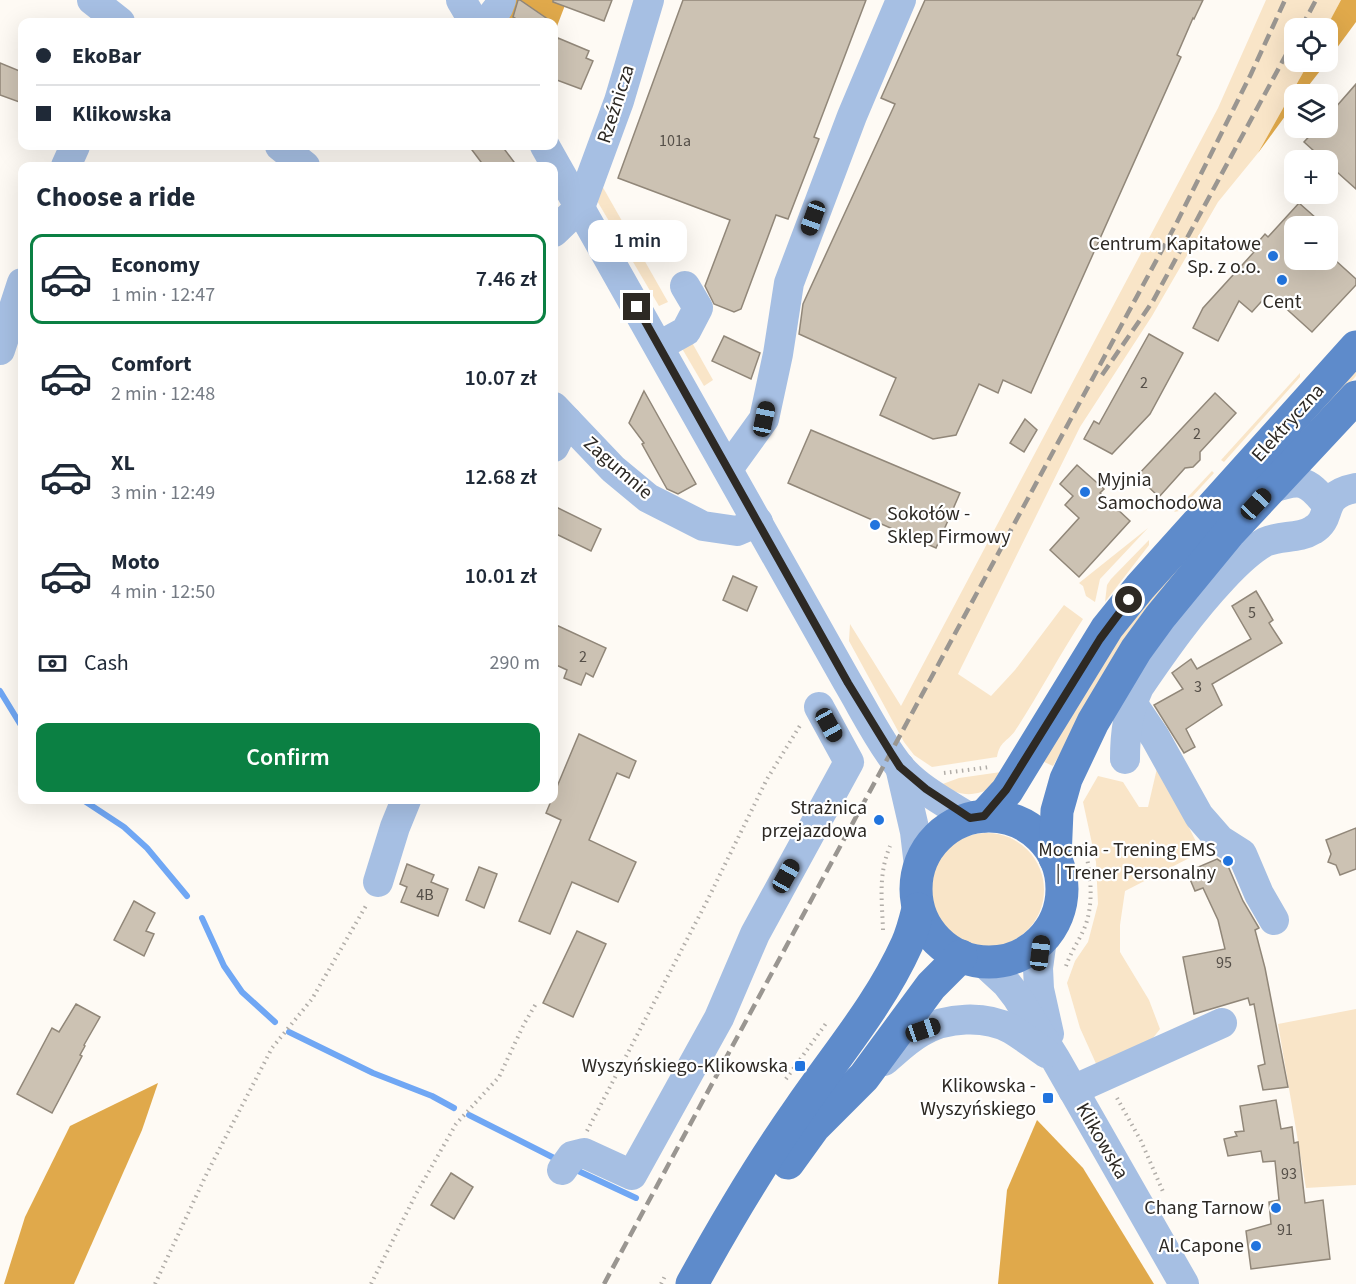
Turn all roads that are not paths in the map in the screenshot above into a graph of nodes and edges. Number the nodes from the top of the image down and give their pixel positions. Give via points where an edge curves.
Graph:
1 (92, 0) edge
2 (461, 0) edge
3 (501, 0) edge
4 (649, 0) edge
5 (901, 0) edge
6 (115, 18) edge
7 (472, 18) edge
8 (490, 18) edge
9 (285, 150) edge
10 (300, 162) edge
11 (558, 169) edge
12 (580, 207) junction
13 (558, 228) edge
14 (685, 286) dead end
15 (18, 294) edge
16 (659, 346) junction
17 (1356, 346) edge
18 (0, 350) edge
19 (1356, 397) edge
20 (560, 414) edge
21 (1312, 446) junction
22 (728, 470) junction
23 (1269, 489) junction
24 (1341, 495) edge
25 (758, 522) junction
26 (848, 683) junction
27 (1132, 703) junction
28 (1125, 759) dead end
29 (900, 767) junction
30 (405, 804) edge
31 (977, 817) junction
32 (1055, 858) junction
33 (919, 866) junction
34 (378, 882) road end
35 (918, 909) junction
36 (1274, 920) dead end
37 (1042, 939) junction
38 (971, 959) junction
39 (1222, 1023) dead end
40 (1056, 1060) junction
41 (864, 1077) junction
42 (1086, 1084) junction
43 (562, 1170) dead end
44 (692, 1284) edge
45 (697, 1284) edge
46 (1184, 1284) edge

1 - 6 street
2 - 7 street
3 - 8 street
4 - 12 street, Rzeźnicza via 619,100
5 - 22 street via 789,283 764,419
9 - 10 street
11 - 12 street
12 - 13 street
12 - 16 street
14 - 16 street via 698,308 686,331
15 - 18 street
16 - 22 street
17 - 31 main road, Elektryczna via 1140,586 1107,628 1006,790
19 - 21 main road, Elektryczna
20 - 25 street, Zagumnie via 648,498 702,526 737,531
21 - 23 main road, Elektryczna
21 - 24 street via 1310,462 1314,477
22 - 25 street
23 - 24 street via 1302,482
23 - 32 main road, Elektryczna via 1160,618 1105,701 1080,747 1060,798
24 - 27 street via 1314,530 1264,543 1244,557 1200,602 1139,687
25 - 26 street
26 - 29 street
26 - 43 street via 811,714 849,762 755,934 719,1018 632,1175 584,1154 572,1156
27 - 28 street via 1125,728
27 - 36 street via 1199,816 1220,840 1242,854
29 - 31 street via 926,789
29 - 33 street
30 - 34 street
31 - 32 main road via 1006,818 1026,826
31 - 33 main road via 944,831
32 - 37 main road via 1060,872 1061,901
33 - 35 main road
35 - 38 main road via 927,929 942,945
35 - 44 main road via 891,978 737,1202
37 - 38 main road via 1020,954 995,962
37 - 40 street, Klikowska via 1039,989
38 - 40 street, Klikowska via 1006,984 1017,997
38 - 41 main road via 931,986
39 - 42 street
40 - 41 street via 1010,1029 981,1020 963,1021 923,1030
40 - 42 street, Klikowska
41 - 45 main road via 814,1127
42 - 46 street, Klikowska

